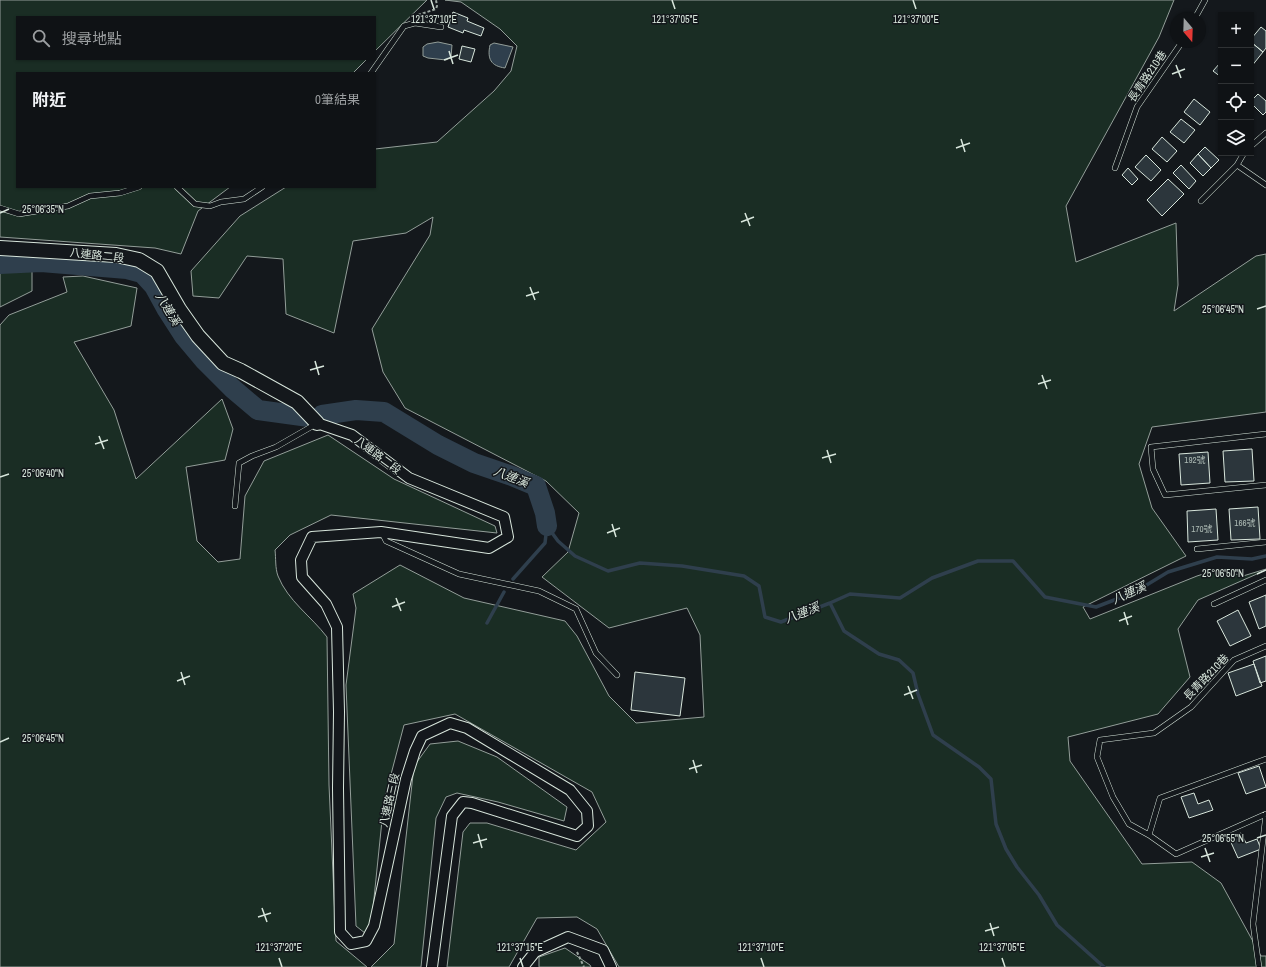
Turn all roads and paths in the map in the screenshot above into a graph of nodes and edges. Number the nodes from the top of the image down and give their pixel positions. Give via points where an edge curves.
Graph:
1 (436, 0) edge
2 (1205, 0) edge
3 (1199, 12) edge
4 (404, 26) junction
5 (441, 27) dead end
6 (1178, 48) edge
7 (372, 72) edge
8 (1266, 133) edge
9 (1254, 143) edge
10 (1242, 156) edge
11 (1237, 166) junction
12 (1116, 168) dead end
13 (1266, 185) edge
14 (136, 188) edge
15 (178, 188) edge
16 (260, 188) edge
17 (1201, 201) dead end
18 (0, 208) edge
19 (0, 248) edge
20 (317, 423) junction
21 (1266, 434) edge
22 (1266, 485) edge
23 (235, 506) dead end
24 (381, 532) junction
25 (312, 537) joint
26 (1266, 542) edge
27 (1197, 549) dead end
28 (1266, 580) edge
29 (1214, 604) dead end
30 (1266, 646) edge
31 (617, 675) dead end
32 (1266, 759) edge
33 (1266, 814) edge
34 (1149, 835) junction
35 (432, 967) edge
36 (523, 967) edge
37 (611, 967) edge
38 (1259, 967) edge

1 - 4 path via 436,9 414,16
2 - 3 lane
4 - 5 lane via 415,23
4 - 7 lane
6 - 12 lane, 長青路210巷 via 1137,107
8 - 9 lane
10 - 11 lane
11 - 13 lane
11 - 17 lane
14 - 18 lane via 120,193 90,196 68,206 20,214
15 - 16 lane via 195,204 210,206 244,199
19 - 20 street, 八連路二段 via 116,255 139,260 157,271 198,336 223,363 297,402
20 - 23 lane via 276,447 239,463
20 - 24 street, 八連路二段 via 352,435 409,478 504,517 508,536 489,548
21 - 22 lane via 1151,447 1153,469 1165,495
24 - 25 street, 八連路二段
24 - 31 lane via 386,541 459,574 539,591 576,609 596,653
25 - 35 street, 八連路三段 via 301,560 302,577 326,604 337,627 340,932 351,944 366,941 374,926 406,779 422,736 450,724 467,728 570,790 587,811 588,826 577,836 463,802 452,816
26 - 27 lane
28 - 29 lane
30 - 34 lane, 長青路210巷 via 1234,660 1191,707 1154,733 1100,740 1097,758 1113,797 1129,824
32 - 34 lane via 1160,798
33 - 34 lane, 長青路210巷 via 1176,854
33 - 38 lane via 1253,924
36 - 37 street via 535,952 568,937 603,950

